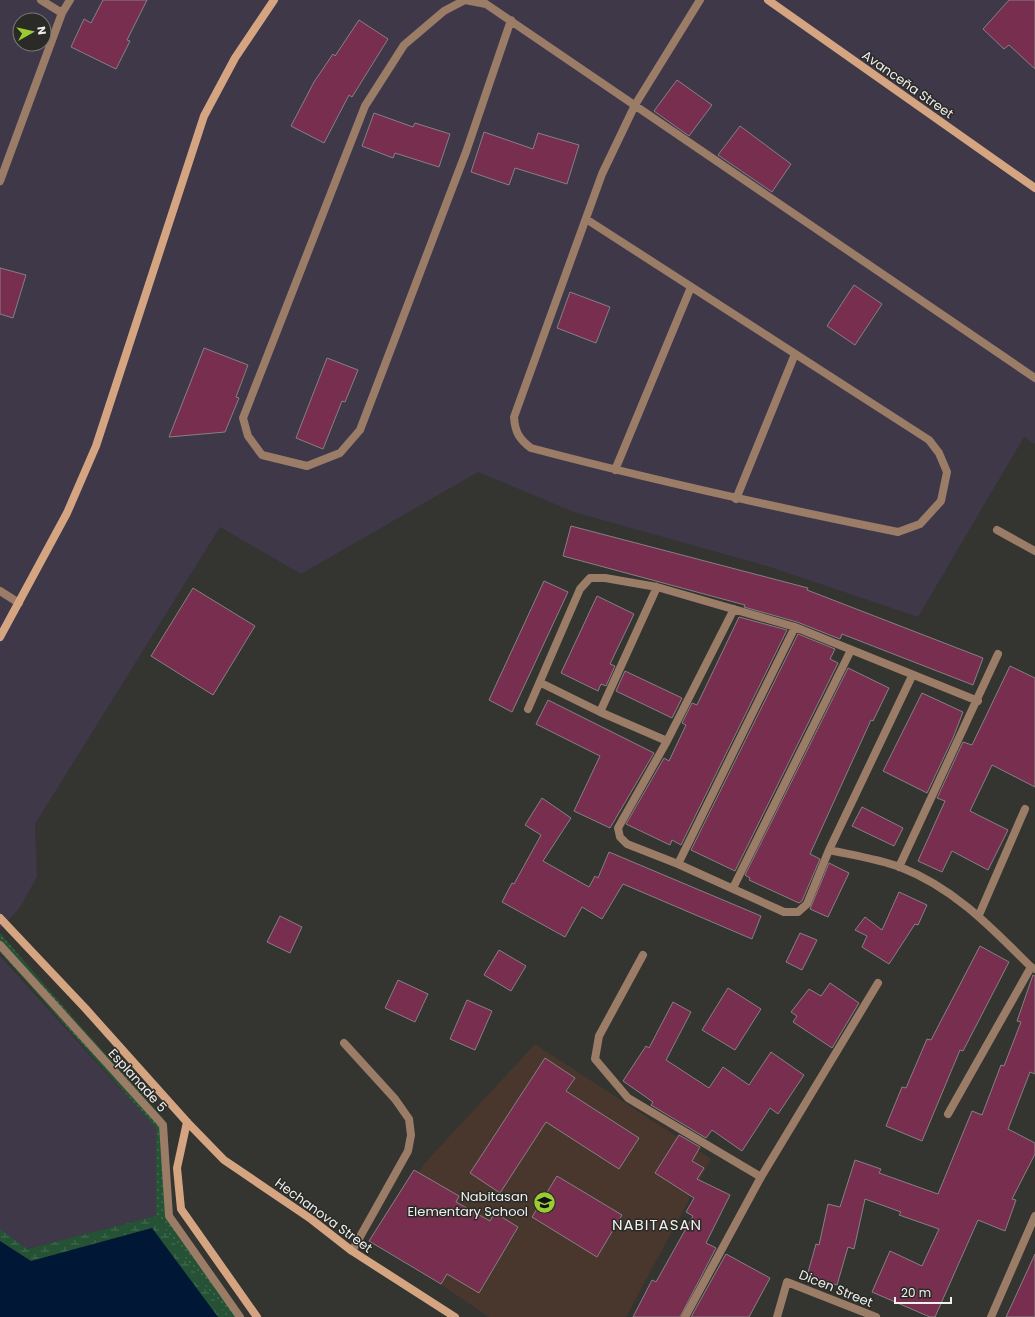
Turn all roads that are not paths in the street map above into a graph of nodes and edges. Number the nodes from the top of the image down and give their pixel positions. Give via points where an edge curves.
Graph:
1 (42, 0) edge
2 (70, 0) edge
3 (274, 0) edge
4 (700, 0) edge
5 (768, 0) edge
6 (62, 13) junction
7 (510, 20) junction
8 (635, 105) junction
9 (0, 181) edge
10 (1035, 188) edge
11 (586, 219) junction
12 (691, 287) junction
13 (795, 354) junction
14 (1035, 378) edge
15 (615, 470) junction
16 (736, 499) junction
17 (997, 530) dead end
18 (1035, 551) edge
19 (657, 587) junction
20 (0, 592) edge
21 (19, 603) junction
22 (734, 609) junction
23 (795, 627) junction
24 (0, 638) edge
25 (851, 650) junction
26 (998, 654) dead end
27 (912, 676) junction
28 (541, 683) junction
29 (978, 701) junction
30 (528, 709) dead end
31 (600, 712) junction
32 (667, 741) junction
33 (1025, 809) dead end
34 (829, 850) junction
35 (678, 864) junction
36 (899, 867) junction
37 (732, 888) junction
38 (979, 915) junction
39 (0, 918) edge
40 (0, 945) edge
41 (643, 955) dead end
42 (1033, 968) edge
43 (878, 983) dead end
44 (344, 1043) dead end
45 (948, 1114) dead end
46 (187, 1122) junction
47 (761, 1177) junction
48 (1035, 1216) edge
49 (352, 1251) junction
50 (240, 1317) edge
51 (257, 1317) edge
52 (455, 1317) edge
53 (685, 1317) edge
54 (777, 1317) edge
55 (876, 1317) edge
56 (991, 1317) edge

1 - 6 street
2 - 6 street
3 - 21 street via 235,58 204,116 96,446 67,513
4 - 8 street
5 - 10 street, Avanceña Street
6 - 9 street
7 - 7 street via 486,4 465,0 444,11 404,46 365,106 243,418 248,436 262,455 307,466 340,452 360,430 466,152
7 - 8 street
8 - 11 street via 602,174
8 - 14 street
11 - 12 street
11 - 15 street via 514,417 515,428 520,440 531,448
12 - 13 street
12 - 15 street
13 - 16 street
13 - 16 street via 929,440 939,453 947,472 941,501 920,524 898,532
15 - 16 street
17 - 18 street
19 - 22 street
19 - 28 street via 590,578 580,589
19 - 31 street
20 - 21 street
21 - 24 street
22 - 23 street
22 - 32 street
23 - 25 street
23 - 35 street
25 - 27 street
25 - 37 street
26 - 29 street
27 - 29 street
27 - 34 street
28 - 30 street
28 - 31 street
29 - 36 street
31 - 32 street
32 - 35 street via 618,828 620,837 627,844
33 - 38 street
34 - 36 street
34 - 37 street via 807,904 798,912 784,912
35 - 37 street
36 - 38 street via 930,881
38 - 42 street
39 - 46 street, Hechanova Street
40 - 50 street, Esplanade 5 via 163,1125 169,1216
41 - 47 street via 599,1036 595,1059 628,1098
42 - 45 street
43 - 47 street
44 - 49 street via 395,1099 409,1119 411,1135 408,1151
46 - 49 street, Hechanova Street via 224,1160 311,1219
46 - 51 street via 177,1168 181,1209
47 - 53 street
48 - 56 street
49 - 52 street, Hechanova Street
54 - 55 street, Dicen Street via 787,1282

